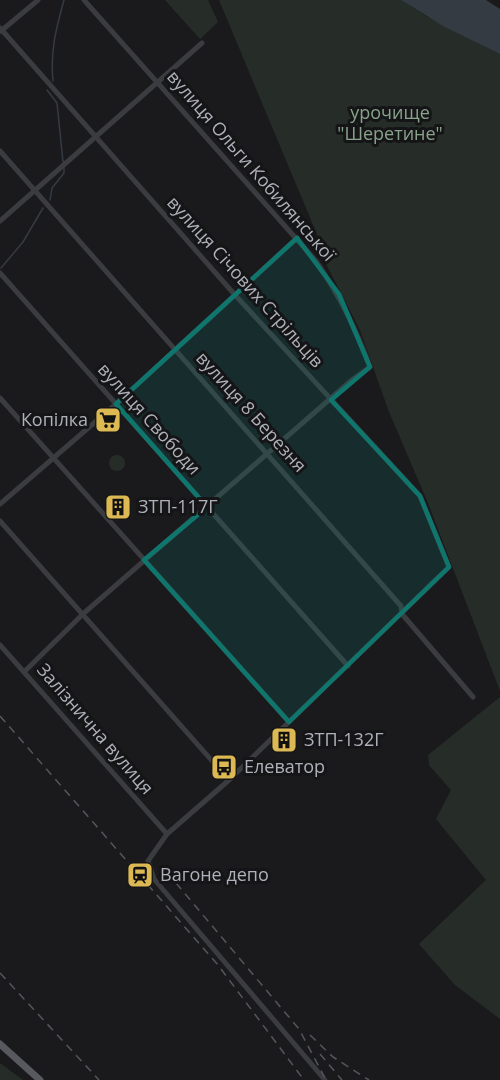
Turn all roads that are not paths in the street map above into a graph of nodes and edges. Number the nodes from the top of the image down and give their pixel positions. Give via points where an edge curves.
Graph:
1 (38, 0) edge
2 (84, 0) edge
3 (1, 30) edge
4 (202, 43) dead end
5 (159, 83) junction
6 (96, 137) junction
7 (0, 151) edge
8 (35, 191) junction
9 (0, 221) edge
10 (297, 238) junction
11 (0, 273) edge
12 (235, 295) junction
13 (176, 349) junction
14 (0, 398) edge
15 (332, 400) junction
16 (116, 404) junction
17 (269, 453) junction
18 (52, 456) junction
19 (0, 504) edge
20 (207, 507) junction
21 (0, 521) edge
22 (144, 560) junction
23 (84, 613) junction
24 (402, 614) junction
25 (0, 645) edge
26 (348, 666) junction
27 (24, 672) junction
28 (473, 697) dead end
29 (289, 723) junction
30 (229, 780) junction
31 (167, 834) junction
32 (0, 1044) edge
33 (40, 1080) edge
34 (325, 1080) edge

1 - 3 street
2 - 5 street, вулиця Ольги Кобилянської
3 - 6 street, вулиця Січових Стрільців
4 - 5 street
5 - 6 street
5 - 10 street, вулиця Ольги Кобилянської
6 - 8 street
6 - 12 street, вулиця Січових Стрільців
7 - 8 street, вулиця 8 Березня
8 - 9 street
8 - 13 street, вулиця 8 Березня
10 - 12 street
10 - 15 street, вулиця Ольги Кобилянської via 339,294 370,367
11 - 16 street, вулиця Свободи
12 - 13 street
12 - 15 street, вулиця Січових Стрільців
13 - 16 street
13 - 17 street, вулиця 8 Березня
14 - 18 street
15 - 17 street
15 - 24 street, вулиця Січових Стрільців via 420,496 449,567
16 - 18 street
16 - 20 street, вулиця Свободи
17 - 20 street
17 - 24 street, вулиця 8 Березня via 401,606
18 - 19 street
18 - 22 street
20 - 22 street
20 - 26 street, вулиця Свободи
21 - 23 street
22 - 23 street
22 - 29 street
23 - 27 street
23 - 30 street
24 - 26 street
24 - 28 street, вулиця 8 Березня
25 - 27 street, Залізнична вулиця
26 - 29 street
27 - 31 street, Залізнична вулиця
29 - 30 street
30 - 31 street
31 - 34 street via 148,861 151,875
32 - 33 main road

